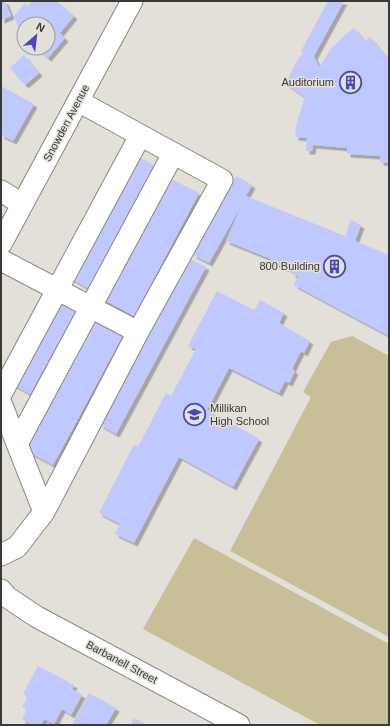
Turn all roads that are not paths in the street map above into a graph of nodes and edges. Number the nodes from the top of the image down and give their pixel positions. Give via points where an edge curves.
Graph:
1 (132, 1) edge
2 (78, 101) junction
3 (140, 136) junction
4 (173, 154) junction
5 (1, 191) edge
6 (22, 204) junction
7 (1, 244) edge
8 (1, 260) edge
9 (57, 290) junction
10 (91, 307) junction
11 (138, 332) junction
12 (1, 394) edge
13 (1, 402) edge
14 (17, 444) junction
15 (44, 512) junction
16 (1, 555) edge
17 (4, 593) edge
18 (231, 723) edge

1 - 2 street, Snowden Avenue
2 - 3 street
2 - 6 street, Snowden Avenue
3 - 4 street
3 - 9 street
4 - 10 street
4 - 11 street via 222,180
5 - 6 street
6 - 7 street, Snowden Avenue
8 - 9 street
9 - 10 street
9 - 12 street
10 - 11 street
10 - 14 street
11 - 15 street
13 - 14 street
14 - 15 street
15 - 16 street via 17,547
17 - 18 street, Barbanell Street via 37,616

